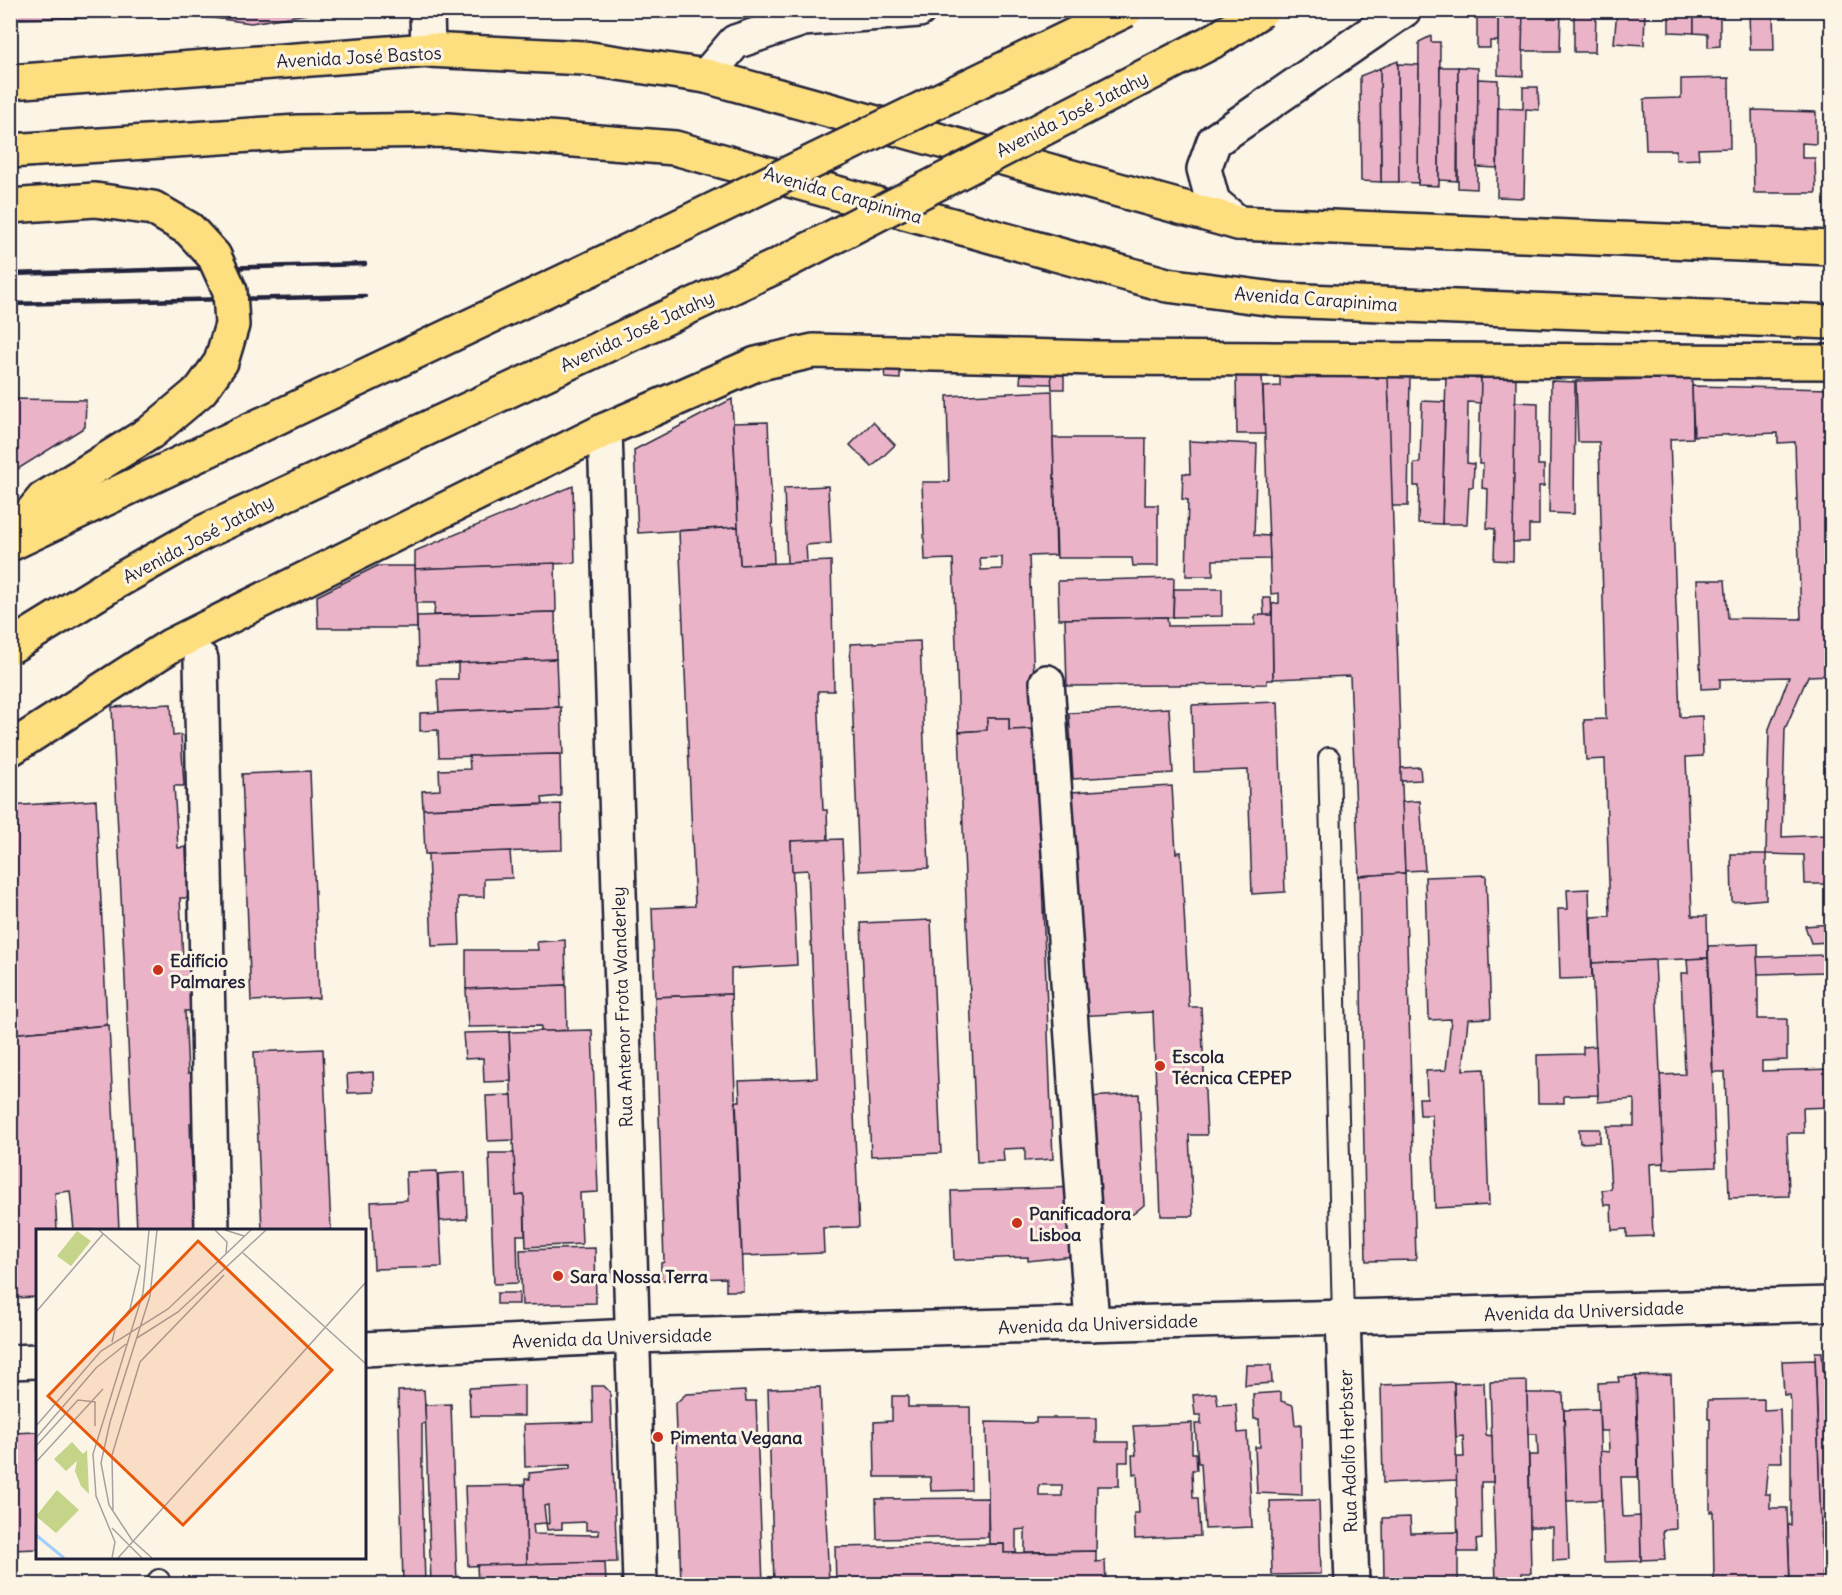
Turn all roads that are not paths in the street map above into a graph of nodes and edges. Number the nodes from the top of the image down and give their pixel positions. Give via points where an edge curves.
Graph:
1 (427, 10) edge
2 (1126, 10) edge
3 (1262, 10) edge
4 (1404, 10) edge
5 (917, 11) edge
6 (428, 50) junction
7 (706, 76) junction
8 (10, 82) edge
9 (10, 151) edge
10 (10, 206) edge
11 (1238, 223) junction
12 (1832, 248) edge
13 (1832, 322) edge
14 (1832, 362) edge
15 (605, 430) junction
16 (10, 542) edge
17 (10, 647) edge
18 (201, 659) dead end
19 (1047, 682) dead end
20 (10, 749) edge
21 (1329, 758) dead end
22 (212, 1229) edge
23 (1832, 1304) edge
24 (1343, 1318) junction
25 (1092, 1324) junction
26 (632, 1336) junction
27 (366, 1349) edge
28 (36, 1361) edge
29 (10, 1362) edge
30 (640, 1584) edge
31 (1352, 1584) edge

1 - 6 street
2 - 16 main road, bridge via 635,248
3 - 17 main road, Avenida José Jatahy, bridge via 1217,39 779,265 204,532
4 - 11 street via 1214,141 1204,169 1213,202
5 - 7 street via 803,19 735,42
6 - 7 main road, Avenida José Bastos via 584,58
6 - 8 main road, Avenida José Bastos
7 - 11 main road
9 - 13 main road, Avenida Carapinima via 298,132 447,130 675,148 1167,285 1281,300
10 - 16 main road, bridge via 95,200 153,208 189,230 214,256 230,291 232,325 221,362 201,390 151,432 44,499
11 - 12 main road
14 - 15 main road via 1096,358 813,351 756,364
15 - 20 main road via 170,646
15 - 26 street, Rua Antenor Frota Wanderley
18 - 22 street
19 - 25 street
21 - 24 lane
23 - 24 street, Avenida da Universidade
24 - 25 street, Avenida da Universidade
24 - 31 street, Rua Adolfo Herbster
25 - 26 street, Avenida da Universidade
26 - 27 street, Avenida da Universidade
26 - 30 street, Rua Antenor Frota Wanderley
28 - 29 street

